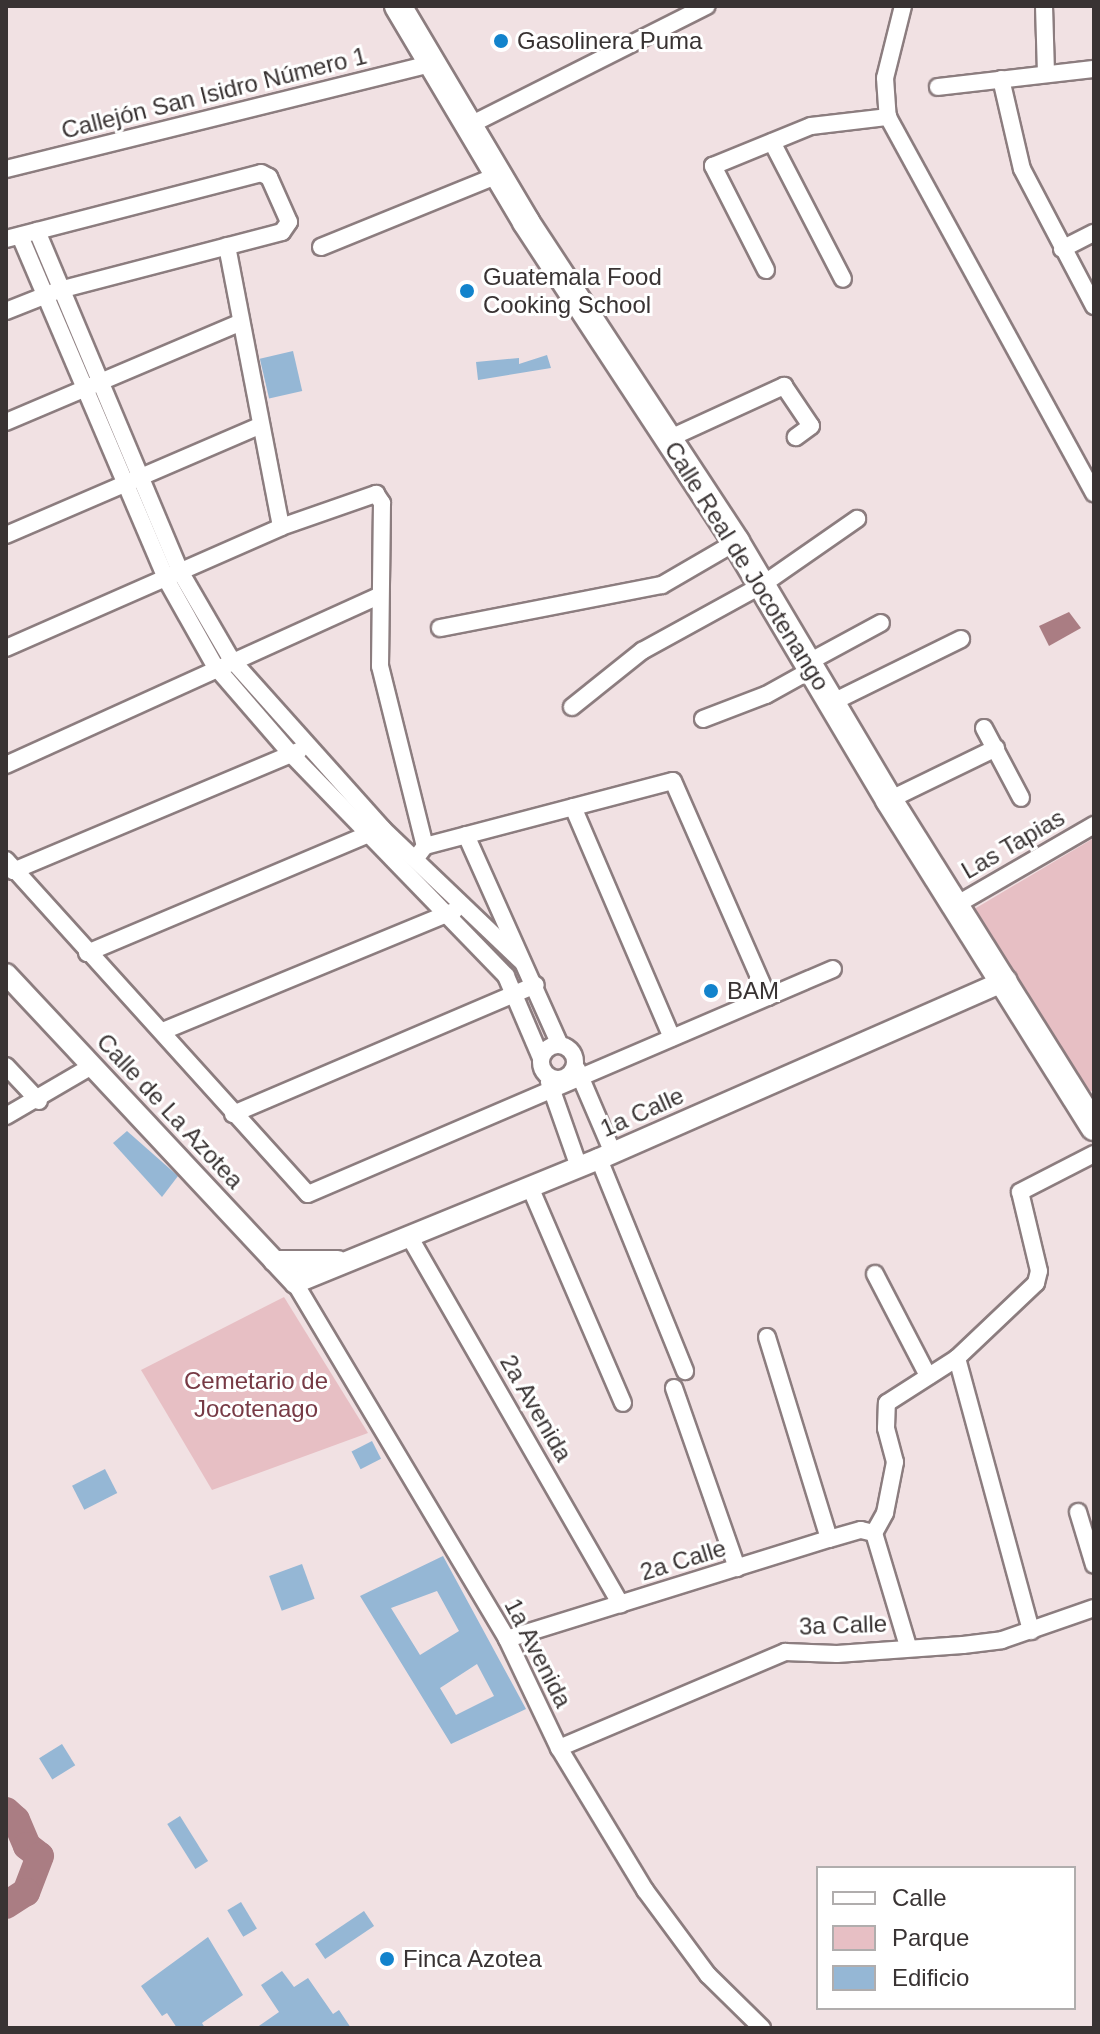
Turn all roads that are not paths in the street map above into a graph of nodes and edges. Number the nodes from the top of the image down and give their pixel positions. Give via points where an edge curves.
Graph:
1 (398, 6) edge
2 (707, 6) edge
3 (903, 6) edge
4 (1044, 6) edge
5 (434, 63) junction
6 (1046, 74) junction
7 (1093, 75) edge
8 (1001, 79) junction
9 (938, 87) dead end
10 (888, 117) junction
11 (468, 126) junction
12 (772, 142) junction
13 (6, 169) edge
14 (498, 175) junction
15 (1094, 233) edge
16 (21, 236) edge
17 (227, 246) junction
18 (321, 247) dead end
19 (1062, 249) junction
20 (766, 270) dead end
21 (843, 279) dead end
22 (51, 292) junction
23 (1094, 306) edge
24 (6, 311) edge
25 (239, 323) junction
26 (90, 384) junction
27 (6, 422) edge
28 (259, 426) junction
29 (796, 437) dead end
30 (668, 439) junction
31 (133, 482) junction
32 (1094, 493) edge
33 (857, 519) dead end
34 (281, 527) junction
35 (6, 535) edge
36 (736, 542) junction
37 (174, 576) junction
38 (762, 585) junction
39 (378, 596) junction
40 (881, 623) dead end
41 (440, 628) dead end
42 (961, 639) dead end
43 (6, 648) edge
44 (223, 662) junction
45 (809, 666) junction
46 (831, 703) junction
47 (572, 707) dead end
48 (703, 719) dead end
49 (984, 728) dead end
50 (996, 748) junction
51 (299, 751) junction
52 (6, 765) edge
53 (1021, 798) dead end
54 (889, 800) junction
55 (573, 807) junction
56 (1094, 825) edge
57 (375, 832) junction
58 (466, 835) junction
59 (421, 851) junction
60 (10, 866) edge
61 (468, 905) junction
62 (956, 905) junction
63 (445, 915) junction
64 (87, 953) junction
65 (520, 960) junction
66 (833, 969) dead end
67 (6, 974) edge
68 (1006, 980) junction
69 (536, 985) junction
70 (515, 994) junction
71 (768, 997) junction
72 (163, 1031) junction
73 (672, 1038) junction
74 (560, 1045) junction
75 (541, 1058) junction
76 (6, 1066) edge
77 (92, 1066) junction
78 (578, 1071) junction
79 (549, 1084) junction
80 (39, 1101) junction
81 (1090, 1110) edge
82 (233, 1114) junction
83 (6, 1116) edge
84 (1094, 1154) edge
85 (606, 1156) junction
86 (579, 1167) junction
87 (530, 1187) junction
88 (409, 1236) junction
89 (274, 1261) junction
90 (346, 1261) junction
91 (875, 1274) dead end
92 (295, 1283) junction
93 (767, 1337) dead end
94 (957, 1358) junction
95 (685, 1371) dead end
96 (928, 1376) junction
97 (674, 1388) dead end
98 (623, 1403) dead end
99 (1078, 1512) dead end
100 (874, 1533) junction
101 (829, 1539) junction
102 (1094, 1565) edge
103 (737, 1568) junction
104 (621, 1604) junction
105 (1094, 1608) edge
106 (1031, 1631) junction
107 (507, 1639) junction
108 (908, 1646) junction
109 (559, 1748) junction
110 (762, 2028) edge

1 - 5 main road, Calle Real de Jocotenango
2 - 11 street
3 - 10 street via 885,78
4 - 6 street
5 - 11 main road, Calle Real de Jocotenango
5 - 13 street, Callejón San Isidro Número 1
6 - 7 street
6 - 8 street
8 - 9 street
8 - 19 street via 1022,169
10 - 12 street via 811,126
10 - 32 street
11 - 14 main road, Calle Real de Jocotenango
12 - 20 street via 713,166
12 - 21 street
14 - 18 street
14 - 30 main road, Calle Real de Jocotenango
15 - 19 street
16 - 17 street via 265,174 287,227
16 - 22 street
17 - 22 street
17 - 25 street
19 - 23 street
22 - 24 street
22 - 26 street
25 - 26 street
25 - 28 street
26 - 27 street
26 - 31 street
28 - 31 street
28 - 34 street
29 - 30 street via 811,426 784,386
30 - 36 main road, Calle Real de Jocotenango
31 - 35 street
31 - 37 street
33 - 38 street
34 - 37 street
34 - 39 street via 376,494 382,503
36 - 38 main road, Calle Real de Jocotenango
36 - 41 street via 662,585
37 - 43 street
37 - 44 street
38 - 45 main road, Calle Real de Jocotenango
38 - 47 street via 642,651
39 - 44 street
39 - 59 street via 382,680
40 - 45 street
42 - 46 street
44 - 51 street
44 - 52 street
45 - 46 main road, Calle Real de Jocotenango
45 - 48 street via 766,695
46 - 54 main road, Calle Real de Jocotenango
49 - 50 street
50 - 53 street
50 - 54 street
51 - 57 street
51 - 60 street
54 - 62 main road, Calle Real de Jocotenango
55 - 58 street
55 - 71 street via 673,781
55 - 73 street
56 - 62 street, Las Tapias
57 - 59 street
57 - 63 street
57 - 64 street
58 - 59 street
58 - 65 street
59 - 61 street
60 - 64 street
61 - 63 street
61 - 65 street
62 - 68 main road, Calle Real de Jocotenango
63 - 70 street via 506,976
63 - 72 street
64 - 72 street
65 - 69 street
66 - 71 street
67 - 77 street, Calle de La Azotea
68 - 81 main road, Calle Real de Jocotenango
68 - 85 street, 1a Calle
69 - 70 street
69 - 74 street
70 - 75 street
70 - 82 street
71 - 73 street
72 - 82 street
73 - 78 street
74 - 75 street
74 - 78 street via 573,1054
75 - 79 street
76 - 80 street
77 - 80 street
77 - 89 street, Calle de La Azotea
78 - 79 street
78 - 85 street
79 - 82 street via 312,1194
79 - 86 street
80 - 83 street
84 - 94 street via 1020,1192 1039,1271 1036,1283
85 - 86 street, 1a Calle
85 - 95 street
86 - 87 street, 1a Calle
87 - 88 street, 1a Calle
87 - 98 street
88 - 90 street, 1a Calle
88 - 104 street, 2a Avenida
89 - 90 street
89 - 92 street, Calle de La Azotea
90 - 92 street, 1a Calle
91 - 96 street
92 - 107 street, 1a Avenida
93 - 101 street
94 - 96 street
94 - 106 street
96 - 100 street via 887,1403 886,1428 895,1462 885,1513
97 - 103 street
99 - 102 street
100 - 101 street, 2a Calle via 861,1530
100 - 108 street
101 - 103 street, 2a Calle
103 - 104 street, 2a Calle
104 - 107 street, 2a Calle
105 - 106 street, 3a Calle
106 - 108 street, 3a Calle via 963,1645
107 - 109 street, 1a Avenida
108 - 109 street, 3a Calle via 837,1654 785,1652
109 - 110 street, 1a Avenida via 645,1890 708,1975

